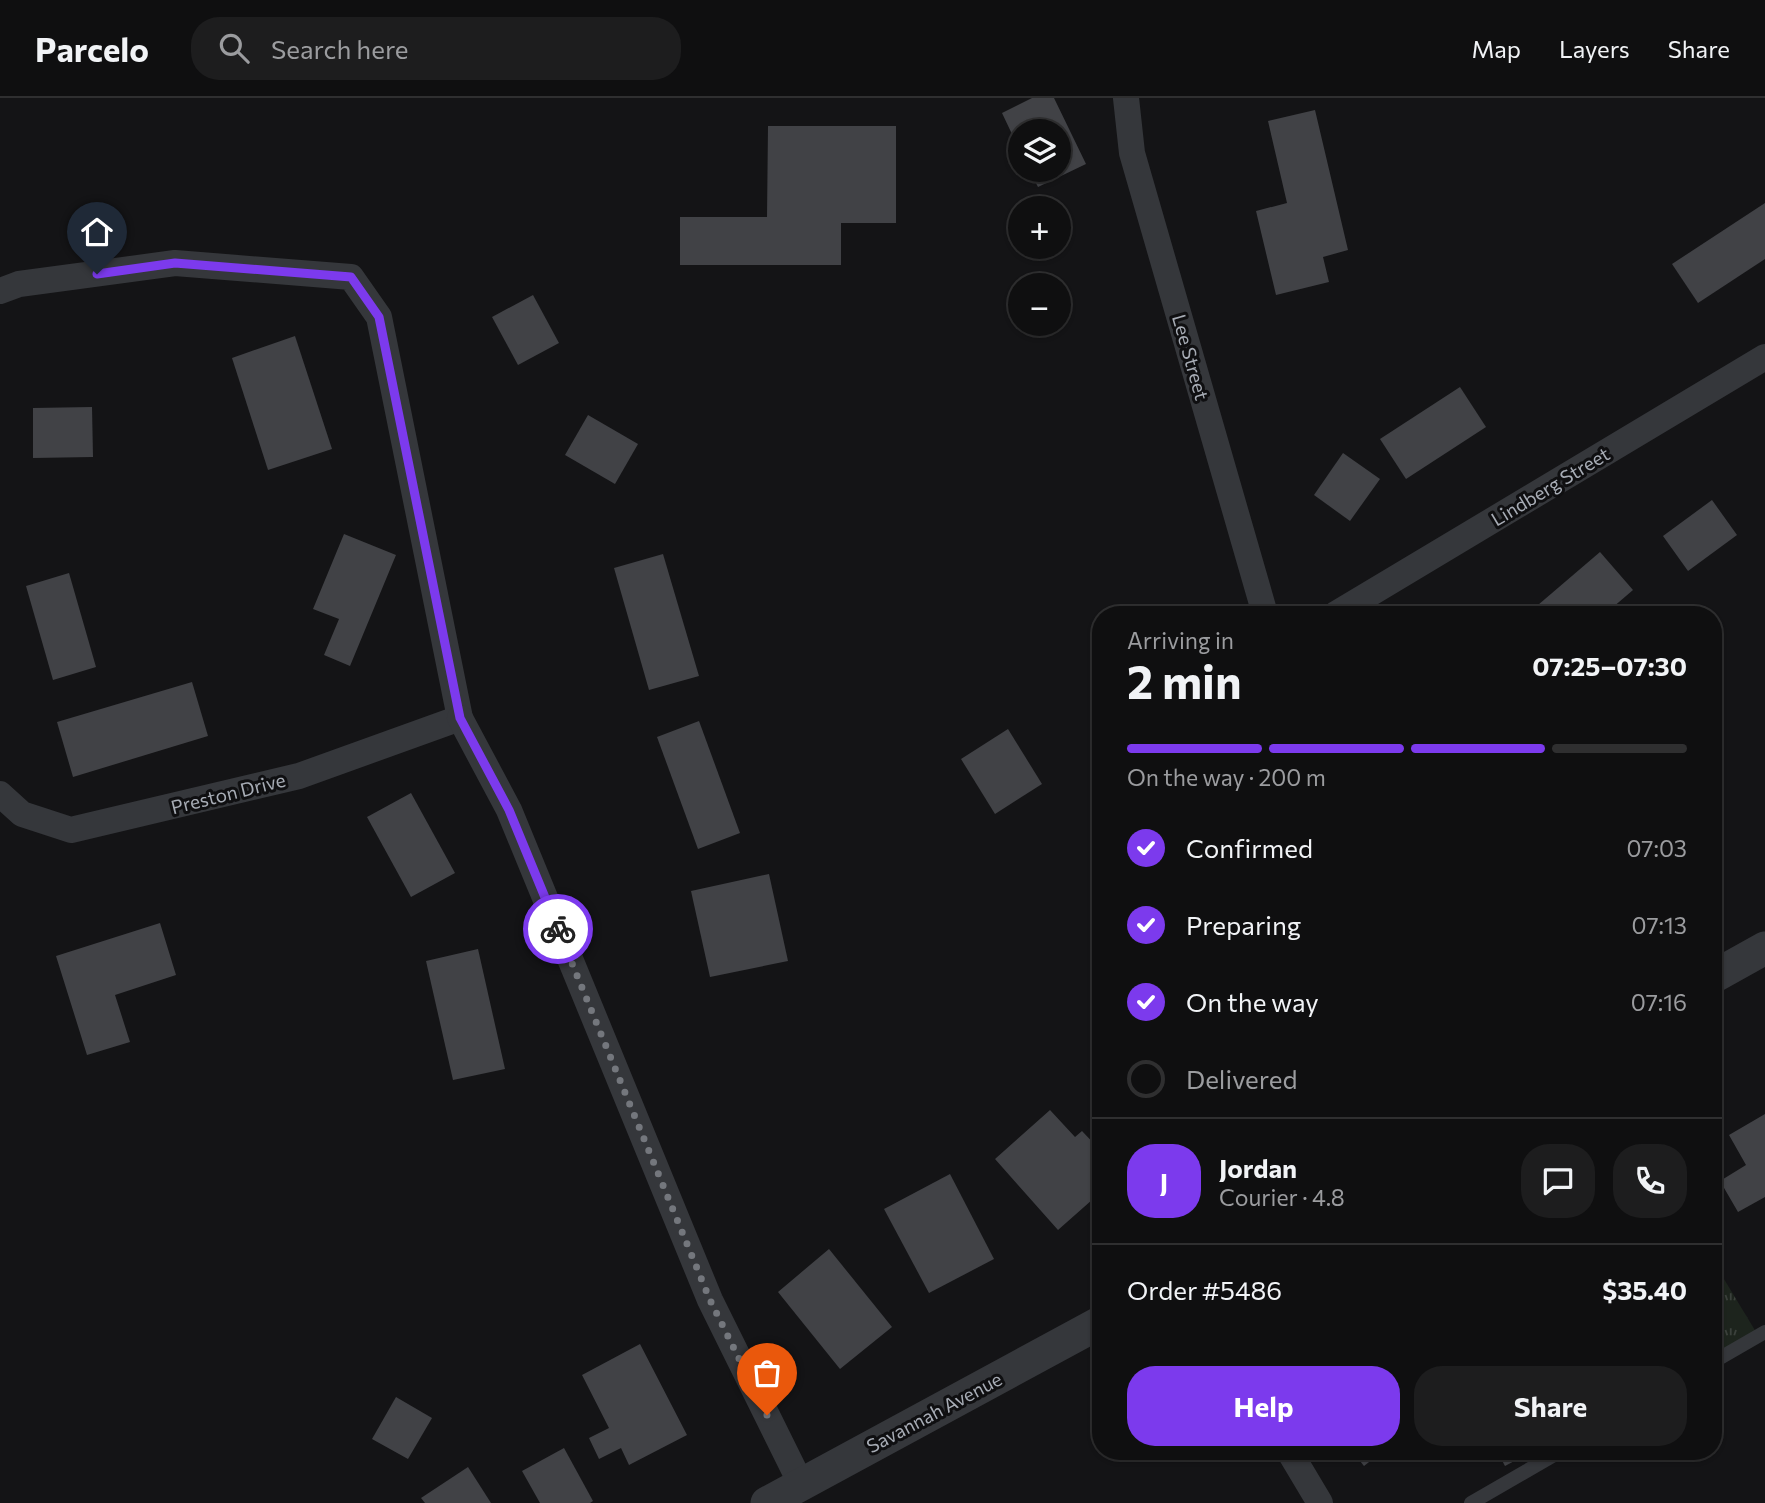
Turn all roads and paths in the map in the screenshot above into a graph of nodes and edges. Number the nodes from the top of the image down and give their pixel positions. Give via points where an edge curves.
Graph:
1 (1126, 98) edge
2 (0, 291) edge
3 (1765, 357) edge
4 (1263, 606) edge
5 (1349, 606) edge
6 (460, 718) junction
7 (0, 794) edge
8 (1765, 948) edge
9 (1722, 972) edge
10 (1092, 1327) edge
11 (1765, 1332) edge
12 (1722, 1357) edge
13 (1294, 1460) edge
14 (1545, 1460) edge
15 (801, 1484) junction
16 (767, 1503) edge
17 (1320, 1503) edge
18 (1471, 1503) edge

1 - 4 street, Lee Street via 1132,153
2 - 6 street via 19,284 175,263 351,277 379,317
3 - 5 street, Lindberg Street
6 - 7 street, Preston Drive via 299,776 71,831 22,814
6 - 15 street via 509,810 710,1300
8 - 9 street
10 - 15 street, Savannah Avenue
11 - 12 lane
13 - 17 street
14 - 18 lane
15 - 16 street, Savannah Avenue

